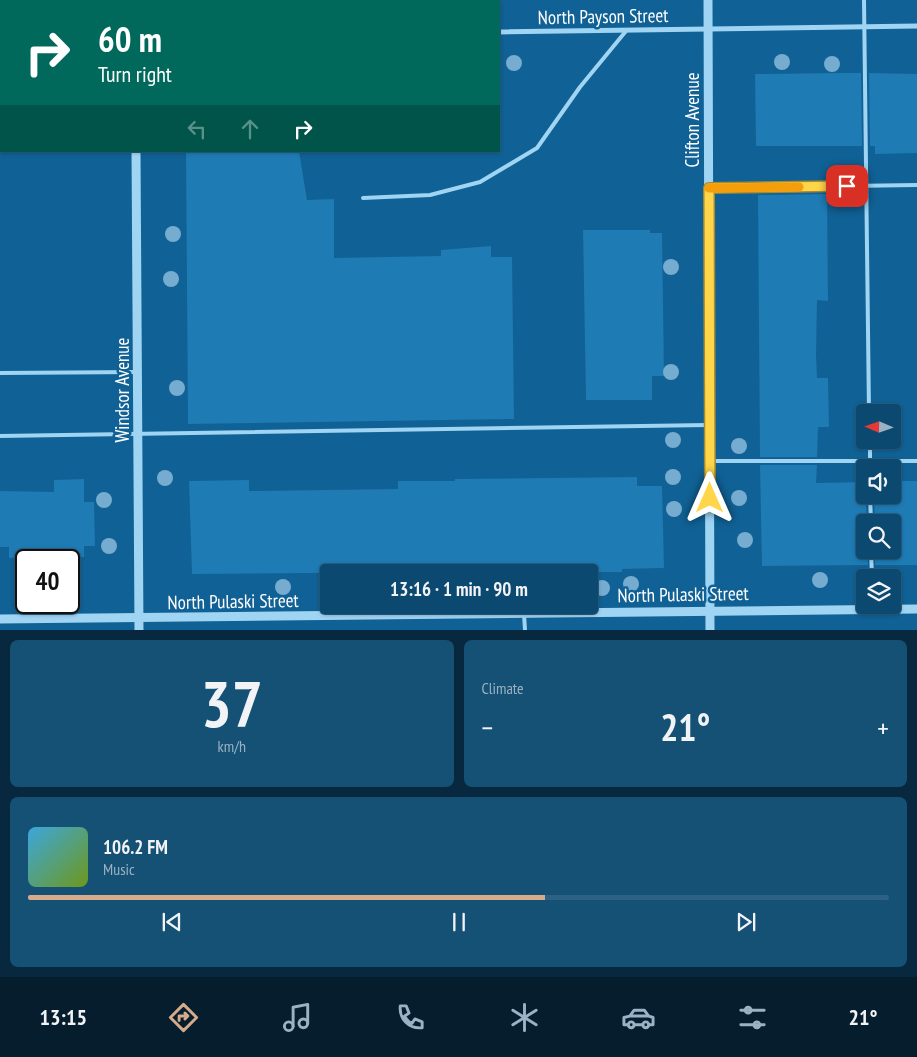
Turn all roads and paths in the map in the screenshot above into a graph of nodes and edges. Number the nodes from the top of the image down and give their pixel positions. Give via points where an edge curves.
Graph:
1 (708, 0) edge
2 (864, 0) edge
3 (917, 26) edge
4 (864, 27) junction
5 (708, 30) junction
6 (626, 31) junction
7 (500, 32) edge
8 (136, 152) edge
9 (866, 186) junction
10 (917, 186) edge
11 (709, 188) junction
12 (363, 198) dead end
13 (138, 372) junction
14 (0, 373) edge
15 (869, 404) edge
16 (710, 425) junction
17 (139, 435) junction
18 (0, 436) edge
19 (901, 461) edge
20 (917, 461) edge
21 (711, 462) junction
22 (856, 462) edge
23 (856, 607) edge
24 (901, 608) edge
25 (917, 609) edge
26 (709, 610) junction
27 (598, 611) edge
28 (395, 614) edge
29 (524, 614) edge
30 (138, 618) junction
31 (0, 620) edge
32 (139, 630) edge
33 (524, 630) edge
34 (710, 630) edge

1 - 5 street, Clifton Avenue
2 - 4 lane
3 - 4 street, North Payson Street
4 - 5 street, North Payson Street
4 - 9 lane
5 - 6 street, North Payson Street
5 - 11 street, Clifton Avenue
6 - 7 street, North Payson Street
6 - 12 lane via 580,87 537,148 480,182 430,195
8 - 13 street, Windsor Avenue
9 - 10 lane
9 - 11 lane
9 - 15 lane
11 - 16 street, Clifton Avenue
13 - 14 lane
13 - 17 street, Windsor Avenue
16 - 17 lane
16 - 21 street, Clifton Avenue
17 - 18 lane
17 - 30 street, Windsor Avenue
19 - 20 lane
21 - 22 lane
21 - 26 street, Clifton Avenue
23 - 26 street, North Pulaski Street
24 - 25 street, North Pulaski Street
26 - 27 street, North Pulaski Street
26 - 34 street, Clifton Avenue
28 - 30 street, North Pulaski Street
29 - 33 lane
30 - 31 street, North Pulaski Street
30 - 32 street, Windsor Avenue

